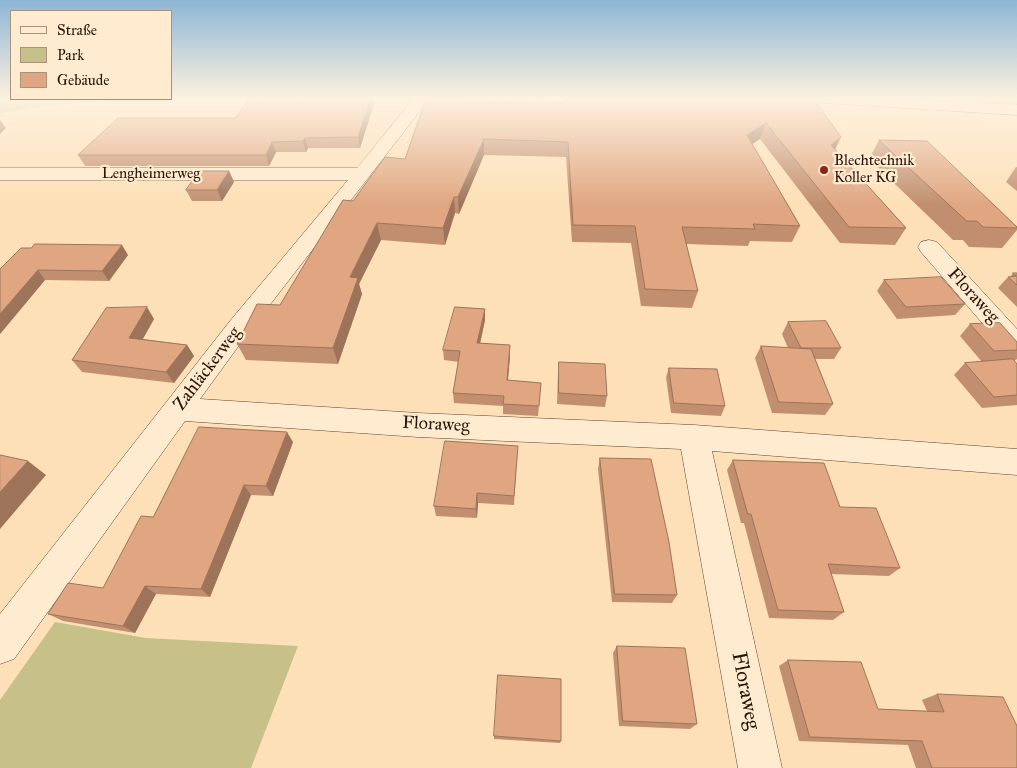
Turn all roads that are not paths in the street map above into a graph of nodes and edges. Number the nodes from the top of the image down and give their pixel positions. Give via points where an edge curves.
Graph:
1 (394, 134) edge
2 (0, 174) edge
3 (362, 174) junction
4 (929, 247) dead end
5 (1017, 346) edge
6 (178, 409) junction
7 (694, 437) junction
8 (1017, 462) edge
9 (0, 644) edge
10 (760, 768) edge

1 - 3 street, Zahläckerweg
2 - 3 street, Lengheimerweg
3 - 6 street, Zahläckerweg via 239,327
4 - 5 street, Floraweg
6 - 7 street, Floraweg via 408,424
6 - 9 street, Zahläckerweg
7 - 8 street, Floraweg
7 - 10 street, Floraweg

